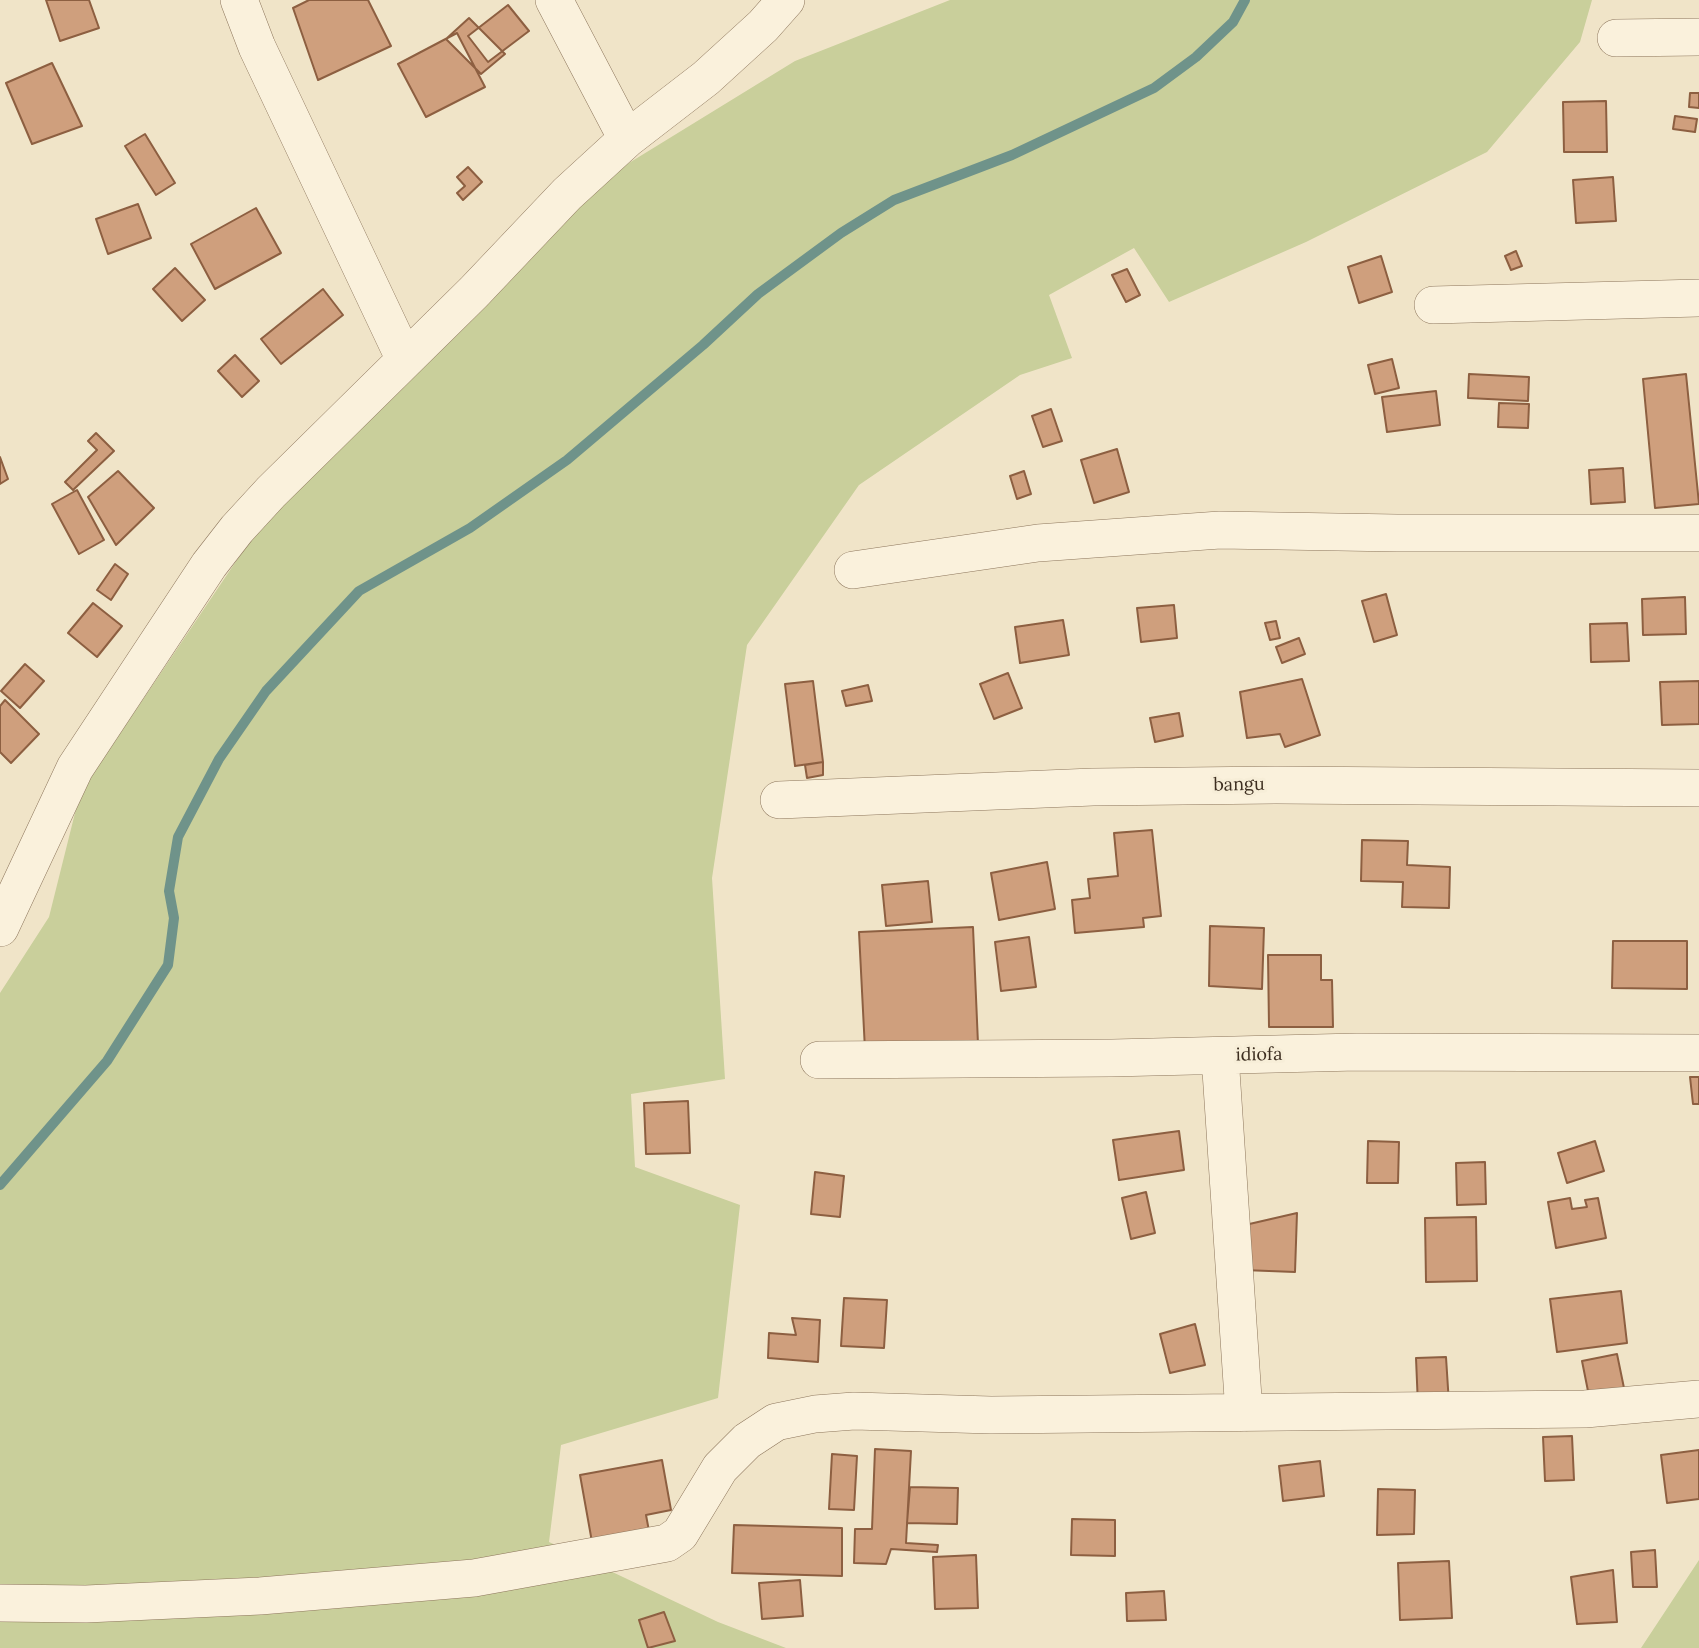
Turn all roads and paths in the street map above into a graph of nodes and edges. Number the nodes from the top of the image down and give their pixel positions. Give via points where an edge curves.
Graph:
1 (239, 0) edge
2 (554, 0) edge
3 (786, 0) edge
4 (1699, 37) edge
5 (1616, 38) dead end
6 (627, 139) junction
7 (1699, 298) edge
8 (1433, 305) dead end
9 (405, 360) junction
10 (1699, 533) edge
11 (853, 570) dead end
12 (1699, 788) edge
13 (779, 800) dead end
14 (0, 928) edge
15 (1699, 1053) edge
16 (1220, 1056) junction
17 (819, 1060) dead end
18 (1699, 1399) edge
19 (1244, 1413) junction
20 (0, 1603) edge

1 - 9 street
2 - 6 street
3 - 6 street via 706,78
4 - 5 street
6 - 9 street
7 - 8 street
9 - 14 street via 253,511 209,565 75,768
10 - 11 street via 1220,530 1038,543
12 - 13 street, bangu via 1276,785
15 - 16 street, idiofa
16 - 17 street, idiofa
16 - 19 street
18 - 19 street via 1585,1409
19 - 20 street via 814,1414 776,1422 747,1441 720,1468 680,1534 667,1543 461,1579 247,1596

